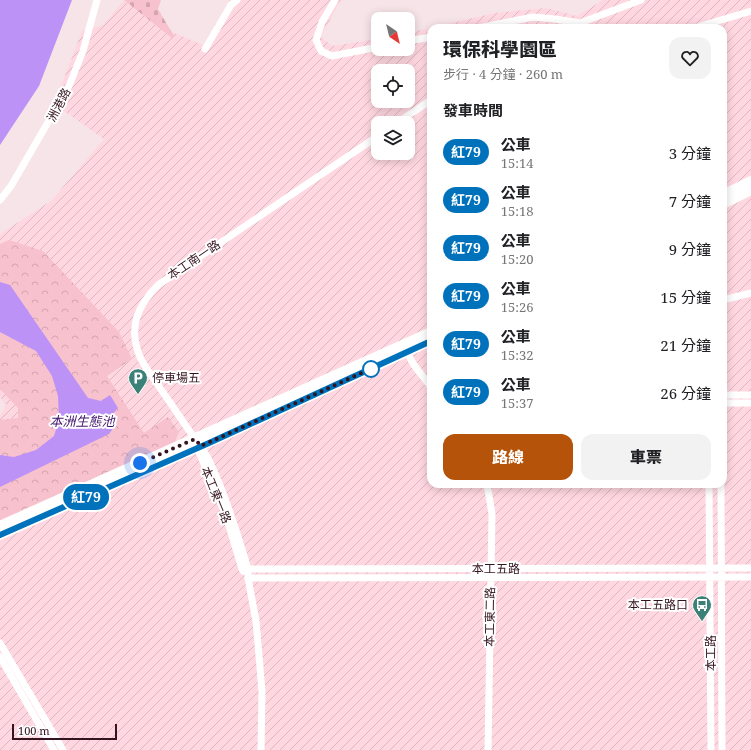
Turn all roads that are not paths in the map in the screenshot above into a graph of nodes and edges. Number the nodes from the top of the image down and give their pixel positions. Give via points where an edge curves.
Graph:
1 (97, 0) edge
2 (237, 0) edge
3 (335, 0) edge
4 (641, 0) edge
5 (751, 11) edge
6 (498, 24) edge
7 (707, 24) edge
8 (427, 38) edge
9 (415, 40) edge
10 (371, 48) edge
11 (205, 49) dead end
12 (427, 103) edge
13 (407, 116) edge
14 (371, 141) edge
15 (751, 181) edge
16 (751, 190) edge
17 (727, 193) edge
18 (0, 200) edge
19 (727, 202) edge
20 (751, 293) edge
21 (727, 299) edge
22 (427, 335) edge
23 (427, 342) edge
24 (405, 349) junction
25 (427, 382) edge
26 (727, 395) edge
27 (751, 395) edge
28 (727, 403) edge
29 (751, 403) edge
30 (197, 444) junction
31 (489, 488) edge
32 (709, 488) edge
33 (721, 488) edge
34 (0, 526) edge
35 (0, 535) edge
36 (710, 568) junction
37 (721, 568) junction
38 (751, 568) edge
39 (245, 569) junction
40 (490, 569) junction
41 (490, 577) junction
42 (710, 577) junction
43 (722, 577) junction
44 (751, 577) edge
45 (248, 578) junction
46 (0, 643) edge
47 (0, 657) edge
48 (54, 750) edge
49 (63, 750) edge
50 (261, 750) edge
51 (488, 750) edge
52 (711, 750) edge
53 (722, 750) edge

1 - 18 street, 洲港路 via 83,51 69,86 11,186
2 - 11 street
3 - 10 street via 322,22 316,40 321,51 332,56
4 - 6 street via 580,23 533,17
5 - 7 street
8 - 9 street
12 - 13 street
14 - 30 street, 本工南一路 via 158,285 147,296 134,328 140,358
15 - 17 main road
16 - 19 main road
20 - 21 street
22 - 24 main road
23 - 24 main road
24 - 25 street
24 - 30 main road
26 - 27 street
28 - 29 street
30 - 34 main road
30 - 35 main road
30 - 39 street, 本工東一路
31 - 40 street, 本工東二路 via 492,514
32 - 36 street, 本工路
33 - 37 street, 本工路
36 - 37 street, 本工五路
36 - 40 street, 本工五路
36 - 42 street, 本工路
37 - 38 street, 本工五路
37 - 43 street, 本工路
39 - 40 street, 本工五路
39 - 45 street, 本工東一路
40 - 41 street, 本工東二路
41 - 42 street, 本工五路
41 - 45 street, 本工五路
41 - 51 street, 本工東二路
42 - 43 street, 本工五路
42 - 52 street, 本工路
43 - 44 street, 本工五路
43 - 53 street, 本工路
45 - 50 street, 本工東一路 via 256,622 262,692
46 - 49 street
47 - 48 street

